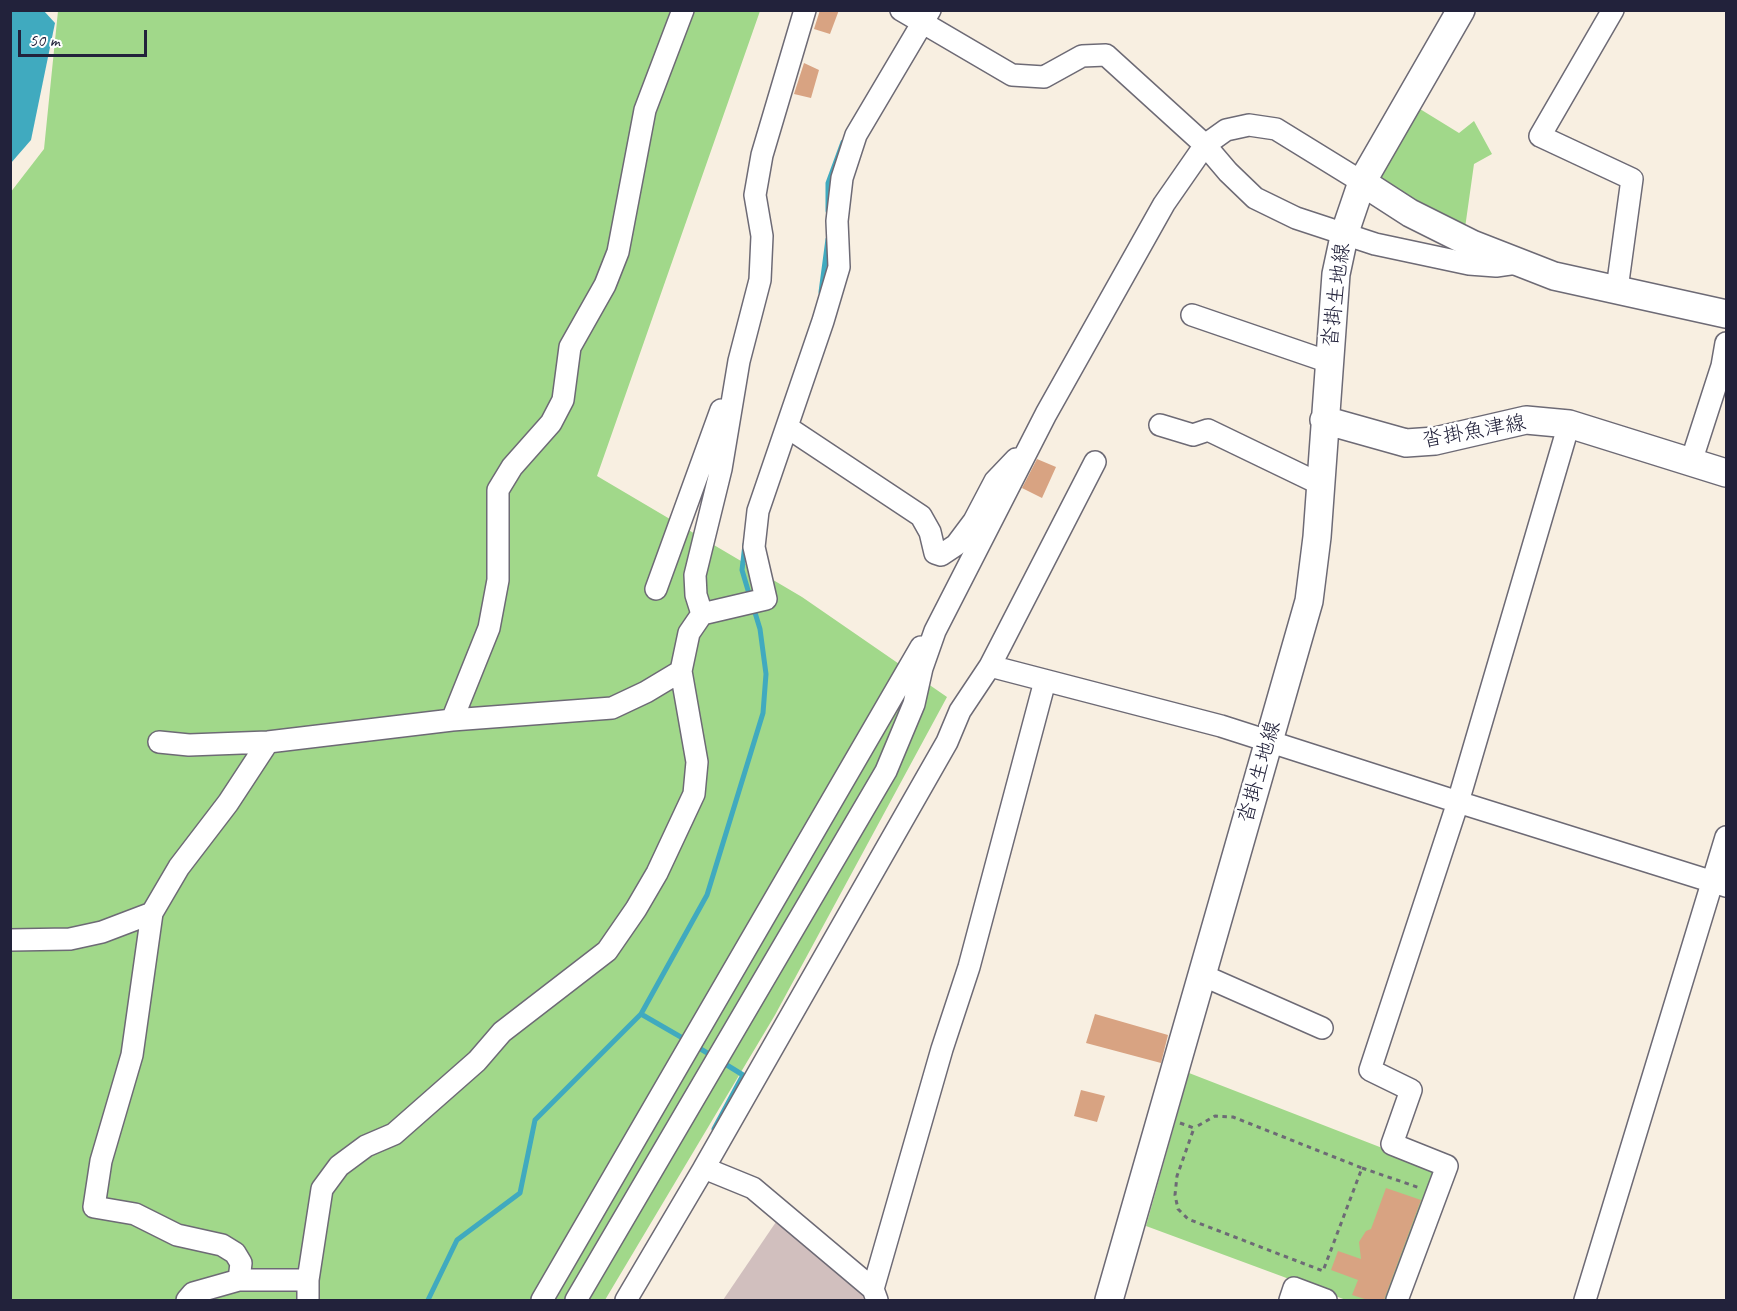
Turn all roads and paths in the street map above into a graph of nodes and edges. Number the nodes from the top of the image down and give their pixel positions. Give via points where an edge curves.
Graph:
1 (683, 10) edge
2 (805, 10) edge
3 (901, 10) edge
4 (1461, 10) edge
5 (1613, 10) edge
6 (927, 17) edge
7 (1205, 145) junction
8 (1362, 182) junction
9 (1345, 232) junction
10 (1518, 263) junction
11 (1617, 289) junction
12 (1726, 314) edge
13 (1192, 315) dead end
14 (1726, 344) edge
15 (739, 361) junction
16 (1329, 362) junction
17 (1324, 420) junction
18 (1569, 424) junction
19 (1160, 425) dead end
20 (787, 427) junction
21 (1031, 443) junction
22 (1095, 462) dead end
23 (1690, 462) junction
24 (1726, 473) edge
25 (1320, 484) junction
26 (656, 589) dead end
27 (702, 614) junction
28 (935, 631) junction
29 (990, 666) junction
30 (681, 671) junction
31 (1045, 681) junction
32 (452, 720) junction
33 (1269, 741) junction
34 (159, 742) dead end
35 (268, 742) junction
36 (1458, 802) junction
37 (1726, 837) edge
38 (1720, 884) edge
39 (152, 914) junction
40 (10, 940) edge
41 (1202, 975) junction
42 (1322, 1028) dead end
43 (1161, 1116) junction
44 (1194, 1128) junction
45 (704, 1168) junction
46 (1362, 1168) junction
47 (1424, 1189) dead end
48 (239, 1280) junction
49 (308, 1290) edge
50 (875, 1295) edge
51 (187, 1300) edge
52 (542, 1300) edge
53 (576, 1300) edge
54 (626, 1300) edge
55 (1109, 1300) edge
56 (1290, 1300) edge
57 (1326, 1300) edge
58 (1397, 1300) edge
59 (1585, 1300) edge

1 - 32 street via 645,110 618,252 605,285 570,347 563,400 551,423 512,467 498,490 498,580 489,628
2 - 15 street via 762,155 756,195 762,236 760,280
3 - 6 street
4 - 8 main road
5 - 11 street via 1540,136 1632,179
6 - 7 street via 1012,75 1044,77 1082,56 1106,55
6 - 20 street via 879,93 842,178 837,220 839,267
7 - 8 street via 1226,129 1249,125 1276,129
7 - 9 street via 1255,198 1296,218
7 - 21 street via 1164,204
8 - 9 main road
8 - 10 main road via 1410,213
9 - 10 street via 1375,244 1469,264
9 - 16 main road, 沓掛生地線 via 1336,274
10 - 11 main road via 1554,276
11 - 12 main road
13 - 16 street
14 - 23 street
15 - 26 street
15 - 27 street via 722,469 695,575
16 - 17 main road, 沓掛生地線
17 - 18 main road, 沓掛魚津線 via 1406,443 1435,441 1526,420
17 - 25 main road, 沓掛生地線
18 - 23 main road, 沓掛魚津線
18 - 36 street
19 - 25 street via 1193,435 1208,429
20 - 21 street via 921,516 930,532 934,553 941,555 956,545 995,481
20 - 27 street via 758,511 754,548 766,599
21 - 28 street
22 - 29 street
23 - 24 main road, 沓掛魚津線
25 - 33 main road, 沓掛生地線 via 1309,601
27 - 30 street via 689,633
28 - 52 street via 903,676
28 - 53 street via 914,704 886,771
29 - 31 street
29 - 45 street via 960,711 947,742
30 - 32 street via 612,708
30 - 49 street via 697,762 694,794 636,909 607,951 502,1032 477,1061 394,1134 366,1146 339,1166 322,1189
31 - 33 street
31 - 50 street
32 - 35 street
33 - 36 street
33 - 41 main road, 沓掛生地線
34 - 35 street
35 - 39 street via 179,867
36 - 38 street
36 - 58 street via 1370,1070 1411,1090 1392,1144 1447,1166
37 - 38 street
38 - 59 street
39 - 40 street via 70,939
39 - 48 street via 132,1055 101,1161 94,1206 135,1214 177,1235 222,1245 235,1253 241,1263
41 - 42 street
41 - 43 main road, 沓掛生地線
43 - 44 path
43 - 55 main road, 沓掛生地線
44 - 46 path via 1215,1116 1233,1117
44 - 46 path via 1177,1176 1178,1209 1208,1229 1323,1271
45 - 50 street via 753,1188
45 - 54 street
46 - 47 path
48 - 49 street
48 - 51 street via 193,1293
56 - 57 street via 1294,1288

